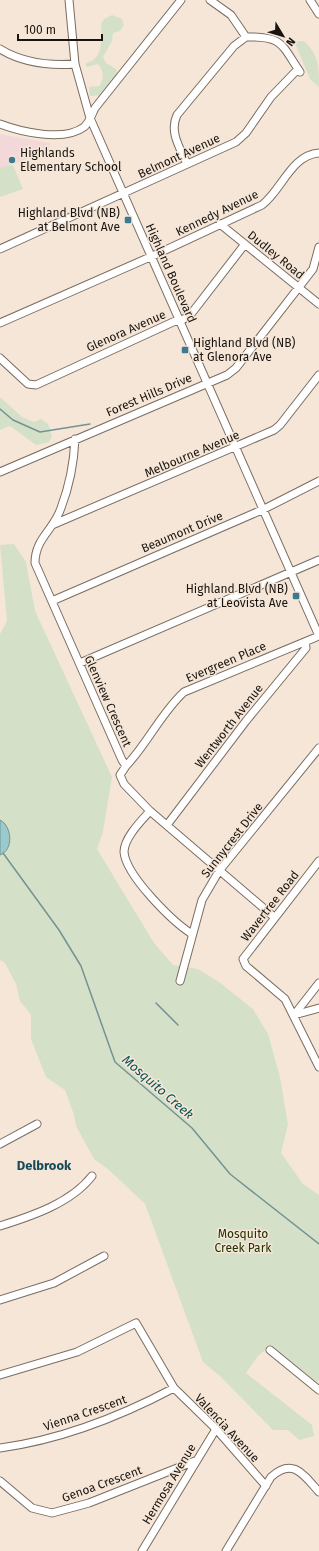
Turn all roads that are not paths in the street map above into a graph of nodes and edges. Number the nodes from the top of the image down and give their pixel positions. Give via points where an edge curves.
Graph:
1 (69, 0) edge
2 (182, 0) edge
3 (210, 0) edge
4 (310, 0) edge
5 (319, 14) edge
6 (246, 37) junction
7 (0, 49) edge
8 (75, 64) junction
9 (90, 118) junction
10 (0, 124) edge
11 (319, 153) edge
12 (187, 164) junction
13 (124, 194) junction
14 (220, 224) junction
15 (245, 244) junction
16 (319, 247) edge
17 (0, 249) edge
18 (152, 257) junction
19 (298, 287) junction
20 (319, 304) edge
21 (180, 320) junction
22 (0, 323) edge
23 (0, 358) edge
24 (319, 374) edge
25 (208, 383) junction
26 (75, 439) junction
27 (236, 446) junction
28 (0, 472) edge
29 (319, 481) edge
30 (264, 509) junction
31 (52, 525) junction
32 (319, 560) edge
33 (292, 572) junction
34 (52, 601) junction
35 (319, 636) edge
36 (305, 642) junction
37 (80, 663) junction
38 (319, 748) edge
39 (126, 766) junction
40 (150, 811) junction
41 (167, 824) junction
42 (319, 861) edge
43 (219, 871) junction
44 (274, 917) junction
45 (192, 934) junction
46 (180, 981) dead end
47 (319, 983) edge
48 (319, 1008) edge
49 (294, 1015) junction
50 (319, 1067) edge
51 (37, 1124) dead end
52 (0, 1144) edge
53 (92, 1176) dead end
54 (0, 1226) edge
55 (104, 1256) dead end
56 (0, 1300) edge
57 (270, 1350) dead end
58 (0, 1376) edge
59 (174, 1388) junction
60 (319, 1390) edge
61 (216, 1429) junction
62 (0, 1448) edge
63 (196, 1461) junction
64 (0, 1481) edge
65 (266, 1486) junction
66 (319, 1492) edge
67 (142, 1551) edge
68 (226, 1551) edge

1 - 8 street, Highland Boulevard
2 - 9 street via 95,108
3 - 6 street via 231,15
4 - 5 street
6 - 12 street via 234,46 177,115 175,137
6 - 12 street, Belmont Avenue via 275,40 290,54 299,71 271,97 241,138
7 - 8 street via 39,64
8 - 9 street, Highland Boulevard
9 - 10 street via 84,127 65,134 34,132
9 - 13 street, Highland Boulevard
11 - 14 street, Kennedy Avenue via 310,154 298,162 269,200
12 - 13 street, Belmont Avenue
13 - 17 street, Belmont Avenue
13 - 18 street, Highland Boulevard
14 - 15 street, Dudley Road
14 - 18 street, Kennedy Avenue
15 - 19 street, Dudley Road
15 - 21 street, Glenora Avenue via 192,314
16 - 19 street, Forest Hills Drive via 313,269
18 - 21 street, Highland Boulevard
18 - 22 street, Kennedy Avenue
19 - 20 street, Dudley Road
19 - 25 street, Forest Hills Drive via 236,368
21 - 23 street, Glenora Avenue via 36,385 28,384
21 - 25 street, Highland Boulevard
24 - 27 street, Melbourne Avenue via 280,425
25 - 26 street, Forest Hills Drive
25 - 27 street, Highland Boulevard
26 - 28 street, Forest Hills Drive
26 - 31 street, Glenview Crescent via 74,456 61,509
27 - 30 street, Highland Boulevard
27 - 31 street, Melbourne Avenue
29 - 30 street, Beaumont Drive
30 - 33 street, Highland Boulevard
30 - 34 street, Beaumont Drive
31 - 34 street, Glenview Crescent via 40,540 35,552 35,563
32 - 33 street
33 - 35 street, Highland Boulevard
33 - 37 street
34 - 37 street, Glenview Crescent
35 - 36 street, Evergreen Place
36 - 39 street, Evergreen Place via 184,692 172,703 138,753
36 - 41 street, Wentworth Avenue via 306,648
37 - 39 street, Glenview Crescent
38 - 43 street, Sunnycrest Drive
39 - 40 street, Glenview Crescent via 120,775 124,784
40 - 41 street, Glenview Crescent
40 - 45 street via 128,840 124,852 133,876 179,926
41 - 43 street, Glenview Crescent
42 - 44 street, Wavertree Road
43 - 44 street, Glenview Crescent
43 - 45 street, Sunnycrest Drive via 202,900
44 - 49 street, Wavertree Road via 244,959 246,966 285,999
45 - 46 street, Sunnycrest Drive
47 - 49 street
48 - 49 street
49 - 50 street
51 - 52 street
53 - 54 street via 56,1204 26,1218
55 - 56 street via 54,1283
57 - 60 street
58 - 59 street, Valencia Avenue via 77,1352 136,1323
59 - 61 street, Valencia Avenue
59 - 62 street, Vienna Crescent via 109,1419 24,1445
61 - 63 street, Hermosa Avenue
61 - 65 street, Valencia Avenue
63 - 64 street, Genoa Crescent via 89,1503 52,1513 32,1508
63 - 67 street, Hermosa Avenue
65 - 66 street via 278,1471 291,1467 298,1470
65 - 68 street

